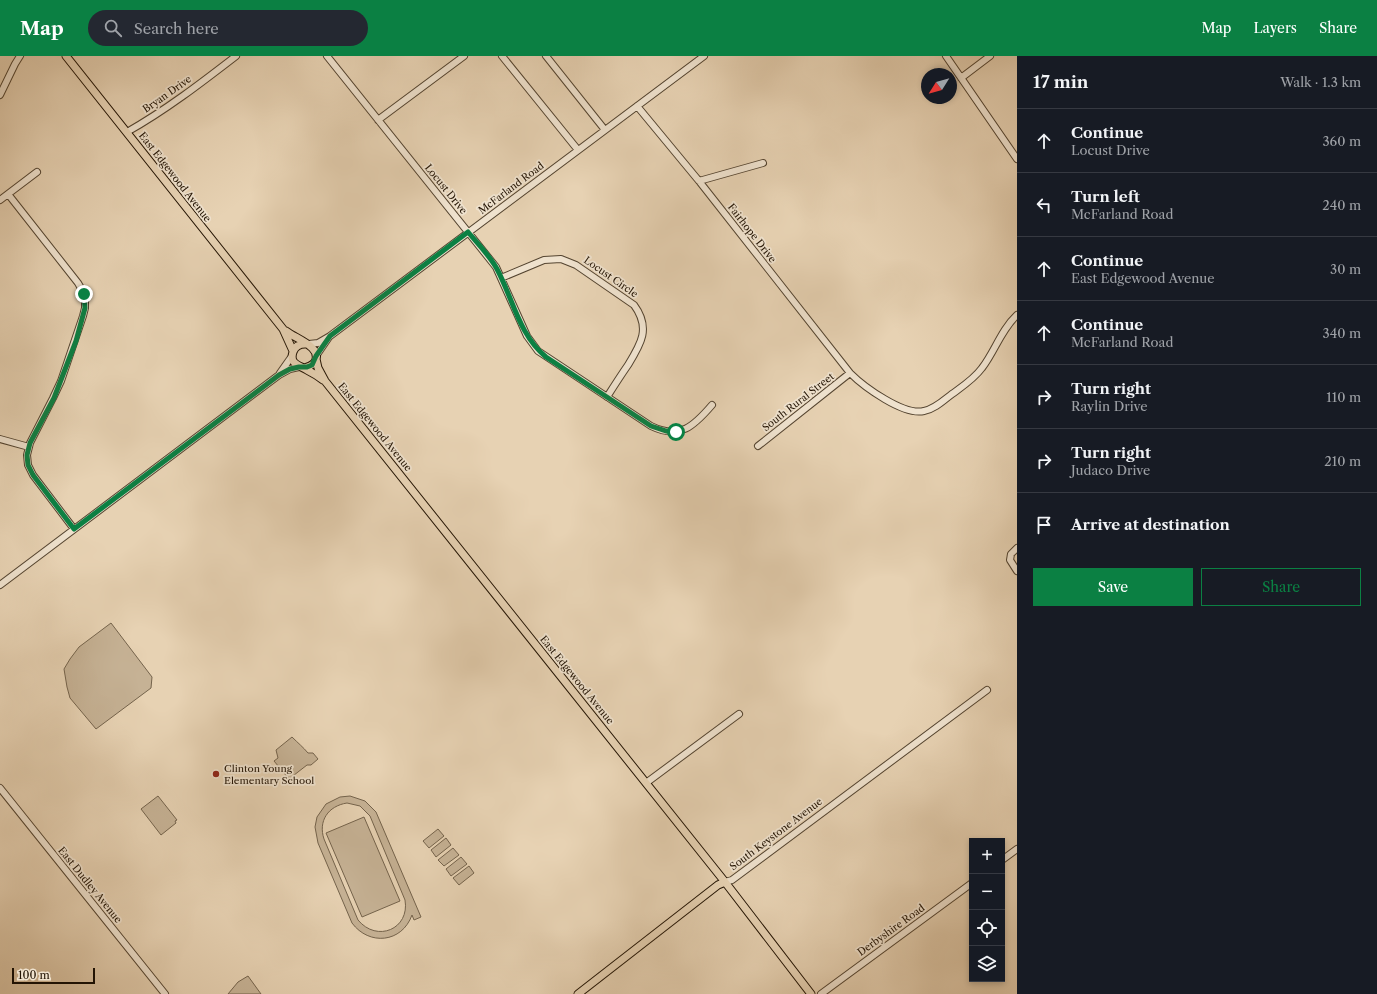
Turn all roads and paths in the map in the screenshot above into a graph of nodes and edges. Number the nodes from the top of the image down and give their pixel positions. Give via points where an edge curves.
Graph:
1 (20, 56) edge
2 (66, 56) edge
3 (236, 56) edge
4 (326, 56) edge
5 (464, 56) edge
6 (502, 56) edge
7 (546, 56) edge
8 (704, 56) edge
9 (946, 56) edge
10 (990, 56) edge
11 (961, 78) junction
12 (0, 95) edge
13 (638, 106) junction
14 (378, 120) junction
15 (605, 130) junction
16 (127, 132) junction
17 (578, 150) junction
18 (1017, 159) edge
19 (763, 163) dead end
20 (37, 172) dead end
21 (699, 181) junction
22 (8, 194) junction
23 (0, 200) edge
24 (468, 232) junction
25 (501, 278) junction
26 (1017, 315) edge
27 (283, 329) junction
28 (330, 336) junction
29 (307, 344) junction
30 (292, 353) junction
31 (316, 358) junction
32 (302, 367) junction
33 (850, 373) junction
34 (279, 375) junction
35 (325, 381) junction
36 (607, 397) junction
37 (712, 405) dead end
38 (0, 439) edge
39 (28, 446) junction
40 (758, 446) dead end
41 (74, 529) junction
42 (1017, 548) edge
43 (1017, 571) edge
44 (0, 585) edge
45 (987, 690) dead end
46 (739, 714) dead end
47 (646, 784) junction
48 (0, 788) edge
49 (1017, 849) edge
50 (1005, 858) edge
51 (725, 882) junction
52 (969, 885) edge
53 (165, 994) edge
54 (578, 994) edge
55 (811, 994) edge
56 (821, 994) edge

1 - 12 street
2 - 16 main road, East Edgewood Avenue
3 - 16 street, Bryan Drive via 179,100
4 - 14 street, Locust Drive
5 - 14 street
6 - 17 street
7 - 15 street
8 - 13 street, McFarland Road
9 - 11 street
10 - 11 street
11 - 18 street
13 - 15 street, McFarland Road
13 - 21 street, Fairhope Drive
14 - 24 street, Locust Drive
15 - 17 street, McFarland Road
16 - 27 main road, East Edgewood Avenue
17 - 24 street, McFarland Road
19 - 21 street
20 - 22 street
21 - 33 street, Fairhope Drive
22 - 23 street
22 - 39 street via 84,294 85,308 76,341 54,398
24 - 25 street, Locust Drive via 496,267
24 - 28 street, McFarland Road
25 - 36 street, Locust Drive via 533,344 546,357
25 - 36 street, Locust Circle via 544,260 561,259 576,265 634,305 643,323 642,341
26 - 33 street, Fairhope Drive via 975,376 926,411 914,412 902,408 867,388
27 - 29 main road, East Edgewood Avenue
27 - 30 main road, East Edgewood Avenue
28 - 29 street, McFarland Road via 318,343
28 - 31 street, McFarland Road
29 - 30 main road via 298,345
29 - 31 main road, East Edgewood Avenue via 313,348
30 - 32 main road, East Edgewood Avenue via 293,361
30 - 34 street
31 - 32 main road via 312,365
31 - 35 main road, East Edgewood Avenue
32 - 34 street via 290,369
32 - 35 main road, East Edgewood Avenue
33 - 40 street, South Rural Street
34 - 41 street
35 - 47 main road, East Edgewood Avenue
36 - 37 street, Locust Drive via 651,426 666,431 691,427
38 - 39 street
39 - 41 street via 28,462 33,475
41 - 44 street
42 - 43 street via 1010,558
45 - 51 street, South Keystone Avenue via 732,880
46 - 47 street
47 - 51 main road, East Edgewood Avenue
48 - 53 street, East Dudley Avenue
49 - 50 street
51 - 54 main road, South Keystone Avenue
51 - 55 main road, East Edgewood Avenue
52 - 56 street, Derbyshire Road

